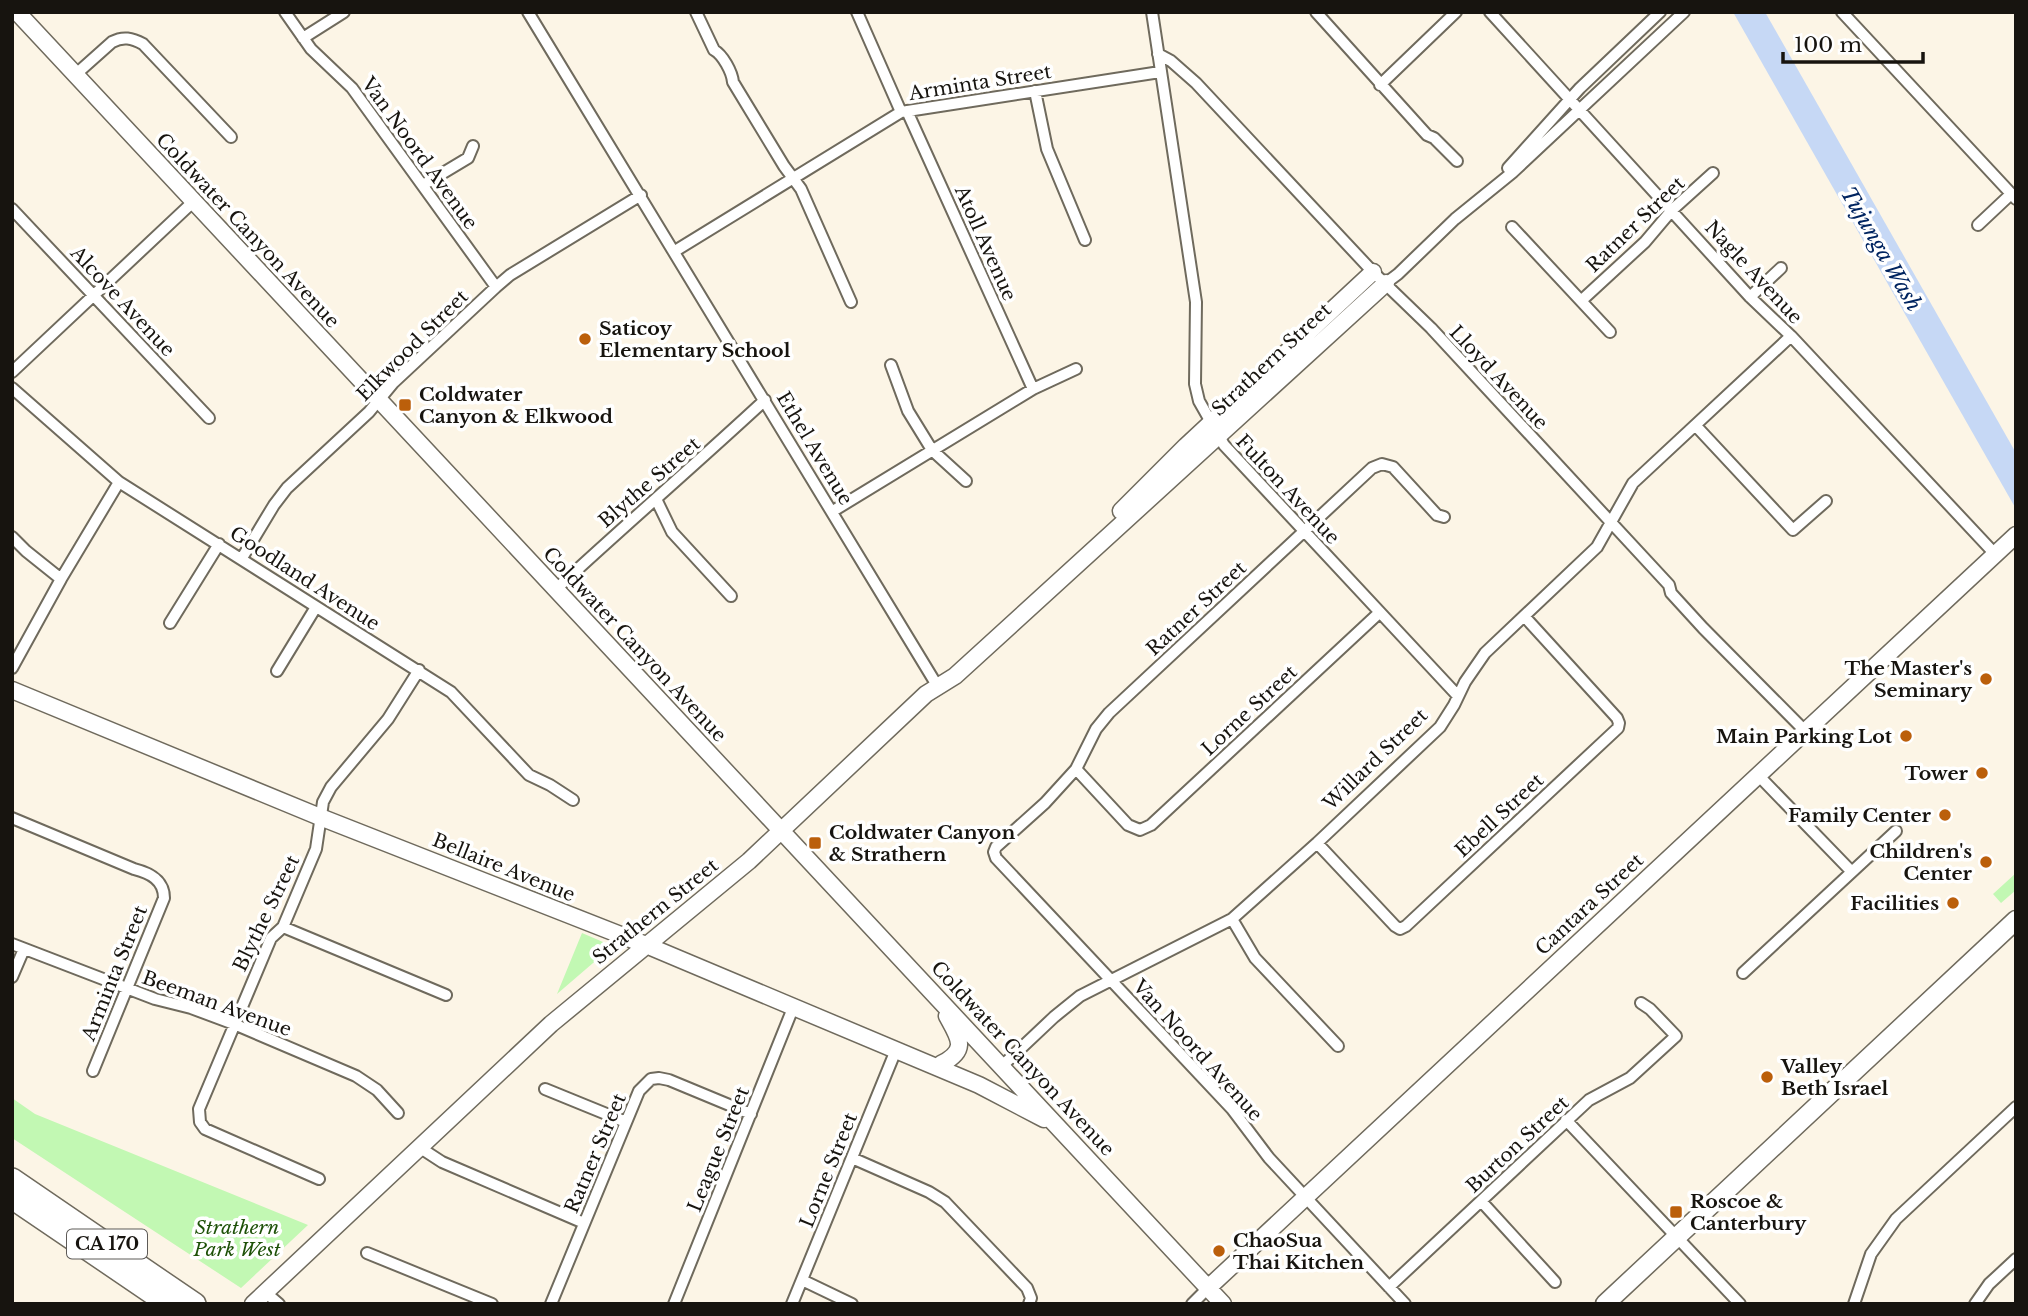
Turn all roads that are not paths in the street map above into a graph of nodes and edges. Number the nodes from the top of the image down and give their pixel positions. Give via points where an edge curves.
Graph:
1 (17, 12) edge
2 (285, 12) edge
3 (344, 12) edge
4 (528, 12) edge
5 (696, 12) edge
6 (857, 12) edge
7 (1152, 12) edge
8 (1316, 12) edge
9 (1456, 12) edge
10 (1490, 12) edge
11 (1660, 12) edge
12 (1684, 12) edge
13 (1842, 12) edge
14 (303, 38) junction
15 (1158, 54) junction
16 (1160, 72) junction
17 (75, 75) junction
18 (1380, 85) junction
19 (1035, 91) junction
20 (1570, 98) junction
21 (1581, 109) junction
22 (904, 112) junction
23 (231, 137) dead end
24 (473, 146) dead end
25 (1457, 161) dead end
26 (1713, 173) dead end
27 (792, 178) junction
28 (423, 185) junction
29 (641, 195) junction
30 (1485, 195) junction
31 (2013, 196) edge
32 (194, 201) junction
33 (12, 209) edge
34 (1672, 210) junction
35 (1978, 225) dead end
36 (1512, 227) dead end
37 (1085, 240) dead end
38 (675, 251) junction
39 (1781, 268) dead end
40 (1380, 277) junction
41 (496, 287) junction
42 (93, 295) junction
43 (1750, 297) junction
44 (1582, 300) junction
45 (851, 302) dead end
46 (1611, 332) dead end
47 (1791, 336) junction
48 (891, 365) dead end
49 (1076, 369) dead end
50 (12, 372) edge
51 (12, 388) edge
52 (1032, 389) junction
53 (765, 400) junction
54 (379, 401) junction
55 (209, 418) dead end
56 (1696, 426) junction
57 (1214, 430) junction
58 (932, 450) junction
59 (966, 481) dead end
60 (119, 482) junction
61 (656, 499) junction
62 (1826, 501) dead end
63 (833, 511) junction
64 (1444, 517) dead end
65 (1610, 522) junction
66 (1304, 532) junction
67 (2016, 535) edge
68 (12, 537) edge
69 (219, 544) junction
70 (1995, 554) junction
71 (242, 558) junction
72 (61, 579) junction
73 (555, 590) junction
74 (730, 596) dead end
75 (316, 607) junction
76 (1379, 613) junction
77 (1524, 616) junction
78 (170, 623) dead end
79 (12, 668) edge
80 (419, 670) junction
81 (277, 671) dead end
82 (938, 687) junction
83 (12, 690) edge
84 (1458, 696) junction
85 (1806, 732) junction
86 (1076, 769) junction
87 (1758, 775) junction
88 (573, 800) dead end
89 (320, 817) junction
90 (12, 818) edge
91 (1896, 831) dead end
92 (782, 832) junction
93 (1317, 843) junction
94 (994, 852) joint
95 (1852, 872) junction
96 (1232, 919) junction
97 (2016, 920) edge
98 (283, 927) junction
99 (12, 944) edge
100 (646, 945) junction
101 (24, 949) junction
102 (1743, 973) dead end
103 (12, 977) edge
104 (1112, 980) junction
105 (127, 988) junction
106 (446, 995) dead end
107 (939, 999) junction
108 (1641, 1003) dead end
109 (793, 1007) junction
110 (233, 1024) junction
111 (1338, 1046) dead end
112 (897, 1050) junction
113 (941, 1064) junction
114 (1002, 1066) junction
115 (93, 1071) dead end
116 (979, 1085) junction
117 (545, 1089) dead end
118 (2016, 1107) edge
119 (398, 1113) dead end
120 (751, 1114) junction
121 (1566, 1121) junction
122 (626, 1122) junction
123 (1055, 1125) junction
124 (419, 1147) junction
125 (852, 1158) junction
126 (319, 1179) dead end
127 (15, 1187) edge
128 (1306, 1197) junction
129 (1481, 1201) junction
130 (12, 1212) edge
131 (584, 1223) junction
132 (1677, 1237) junction
133 (367, 1253) dead end
134 (2016, 1259) edge
135 (802, 1280) junction
136 (1555, 1282) dead end
137 (1389, 1287) junction
138 (1208, 1288) junction
139 (265, 1292) junction
140 (1030, 1301) edge
141 (146, 1304) edge
142 (168, 1304) edge
143 (180, 1304) edge
144 (195, 1304) edge
145 (253, 1304) edge
146 (279, 1304) edge
147 (492, 1304) edge
148 (551, 1304) edge
149 (674, 1304) edge
150 (792, 1304) edge
151 (852, 1304) edge
152 (1192, 1304) edge
153 (1223, 1304) edge
154 (1405, 1304) edge
155 (1605, 1304) edge
156 (1740, 1304) edge
157 (1854, 1304) edge
158 (1975, 1304) edge

1 - 17 street, Coldwater Canyon Avenue
2 - 14 street, Van Noord Avenue
3 - 14 street
4 - 29 street, Ethel Avenue
5 - 27 street
6 - 22 street, Atoll Avenue
7 - 15 street, Fulton Avenue
8 - 18 street
9 - 18 street
10 - 20 street, Nagle Avenue
11 - 20 street, Strathern Street
12 - 21 street, Strathern Street
13 - 31 street
14 - 28 street, Van Noord Avenue via 352,88
15 - 16 street, Fulton Avenue
15 - 40 street, Lloyd Avenue via 1196,83
16 - 19 street, Arminta Street
16 - 57 street, Fulton Avenue via 1196,302 1195,384
17 - 23 street via 112,42 134,38
17 - 32 street, Coldwater Canyon Avenue
18 - 25 street
19 - 22 street, Arminta Street
19 - 37 street via 1047,149
20 - 21 street, Nagle Avenue
20 - 30 street, Strathern Street
21 - 30 street, Strathern Street
21 - 34 street, Nagle Avenue
22 - 27 street, Arminta Street
22 - 52 street, Atoll Avenue
24 - 28 street via 468,158
26 - 34 street, Ratner Street
27 - 38 street, Arminta Street
27 - 45 street
28 - 41 street, Van Noord Avenue
29 - 38 street, Ethel Avenue
29 - 41 street, Elkwood Street
30 - 40 street, Strathern Street via 1398,274
31 - 35 street
32 - 42 street
32 - 54 street, Coldwater Canyon Avenue
33 - 42 street, Alcove Avenue
34 - 43 street, Nagle Avenue
34 - 44 street, Ratner Street
36 - 44 street
38 - 53 street, Ethel Avenue
39 - 43 street
40 - 57 street, Strathern Street
40 - 65 street, Lloyd Avenue
41 - 54 street, Elkwood Street
42 - 50 street
42 - 55 street, Alcove Avenue
43 - 47 street, Nagle Avenue
44 - 46 street
47 - 56 street, Willard Street
47 - 70 street, Nagle Avenue
48 - 58 street via 908,411
49 - 52 street
51 - 60 street, Goodland Avenue
52 - 58 street
53 - 61 street, Blythe Street
53 - 63 street, Ethel Avenue
54 - 71 street, Elkwood Street via 287,488
54 - 73 street, Coldwater Canyon Avenue
56 - 62 street via 1793,530
56 - 65 street, Willard Street via 1633,483
57 - 66 street, Fulton Avenue
57 - 82 street, Strathern Street via 1127,504 1087,554
58 - 59 street
58 - 63 street
60 - 69 street, Goodland Avenue
60 - 72 street
61 - 73 street, Blythe Street
61 - 74 street via 673,532
63 - 82 street, Ethel Avenue
64 - 66 street, Ratner Street via 1393,467 1382,464 1372,468
65 - 77 street, Willard Street via 1597,547
65 - 85 street, Lloyd Avenue via 1712,637
66 - 76 street, Fulton Avenue
66 - 86 street, Ratner Street via 1109,713
67 - 70 street, Cantara Street
68 - 72 street
69 - 71 street, Goodland Avenue
69 - 78 street
70 - 85 street, Cantara Street
71 - 75 street, Goodland Avenue
72 - 79 street
73 - 92 street, Coldwater Canyon Avenue
75 - 80 street, Goodland Avenue
75 - 81 street
76 - 84 street, Fulton Avenue
76 - 86 street, Lorne Street via 1150,825 1140,830 1128,825
77 - 84 street, Willard Street via 1480,659
77 - 93 street, Ebell Street via 1617,718 1619,723 1608,737 1400,929
80 - 88 street, Goodland Avenue via 451,692 529,775
80 - 89 street, Blythe Street via 388,719 331,787
82 - 92 street, Strathern Street
83 - 89 street, Bellaire Avenue
84 - 93 street, Willard Street via 1440,727
85 - 87 street, Cantara Street
86 - 94 street, Ratner Street
87 - 95 street
87 - 128 street, Cantara Street
89 - 98 street, Blythe Street via 316,849
89 - 100 street, Bellaire Avenue
90 - 105 street, Arminta Street via 146,872 164,888
91 - 95 street
92 - 100 street, Strathern Street
92 - 107 street, Coldwater Canyon Avenue
93 - 96 street, Willard Street
94 - 104 street, Van Noord Avenue
95 - 102 street
96 - 104 street, Willard Street
96 - 111 street via 1255,958
97 - 132 main road
98 - 106 street
98 - 110 street, Blythe Street via 271,938
99 - 101 street, Beeman Avenue
100 - 109 street, Bellaire Avenue
100 - 124 street, Strathern Street via 551,1024
101 - 103 street
101 - 105 street, Beeman Avenue
104 - 114 street, Willard Street via 1067,1006
104 - 128 street, Van Noord Avenue via 1233,1109 1269,1158
105 - 110 street, Beeman Avenue
105 - 115 street, Arminta Street
107 - 113 street via 959,1038 957,1054
107 - 114 street, Coldwater Canyon Avenue
108 - 121 street, Burton Street via 1676,1036 1630,1078 1589,1100
109 - 112 street, Bellaire Avenue
109 - 120 street, League Street
110 - 119 street, Beeman Avenue via 356,1076
110 - 126 street, Blythe Street via 199,1110 200,1122 205,1129
112 - 113 street, Willard Street
112 - 116 street, Bellaire Avenue
112 - 125 street, Lorne Street
113 - 114 street, Willard Street via 982,1078
114 - 116 street via 993,1079
114 - 123 street, Coldwater Canyon Avenue
116 - 123 street, Bellaire Avenue
117 - 122 street
118 - 157 street via 1896,1219 1871,1254
120 - 122 street, Ratner Street via 659,1078 644,1084
120 - 149 street, League Street
121 - 129 street, Burton Street
121 - 132 street
122 - 131 street, Ratner Street
123 - 138 street, Coldwater Canyon Avenue
124 - 131 street via 442,1162
124 - 139 street, Strathern Street
125 - 135 street, Lorne Street
125 - 140 street via 944,1202 1027,1288
127 - 142 highway
127 - 143 highway
127 - 144 highway, CA 170
128 - 137 street, Van Noord Avenue
128 - 138 street, Cantara Street
129 - 136 street
129 - 137 street, Burton Street
130 - 141 highway, CA 170
131 - 148 street, Ratner Street
132 - 155 main road
132 - 156 street
133 - 147 street
134 - 158 street via 1989,1283
135 - 150 street, Lorne Street
135 - 151 street
137 - 154 street, Van Noord Avenue
138 - 152 street, Cantara Street
138 - 153 street, Coldwater Canyon Avenue
139 - 145 street, Strathern Street
139 - 146 street

